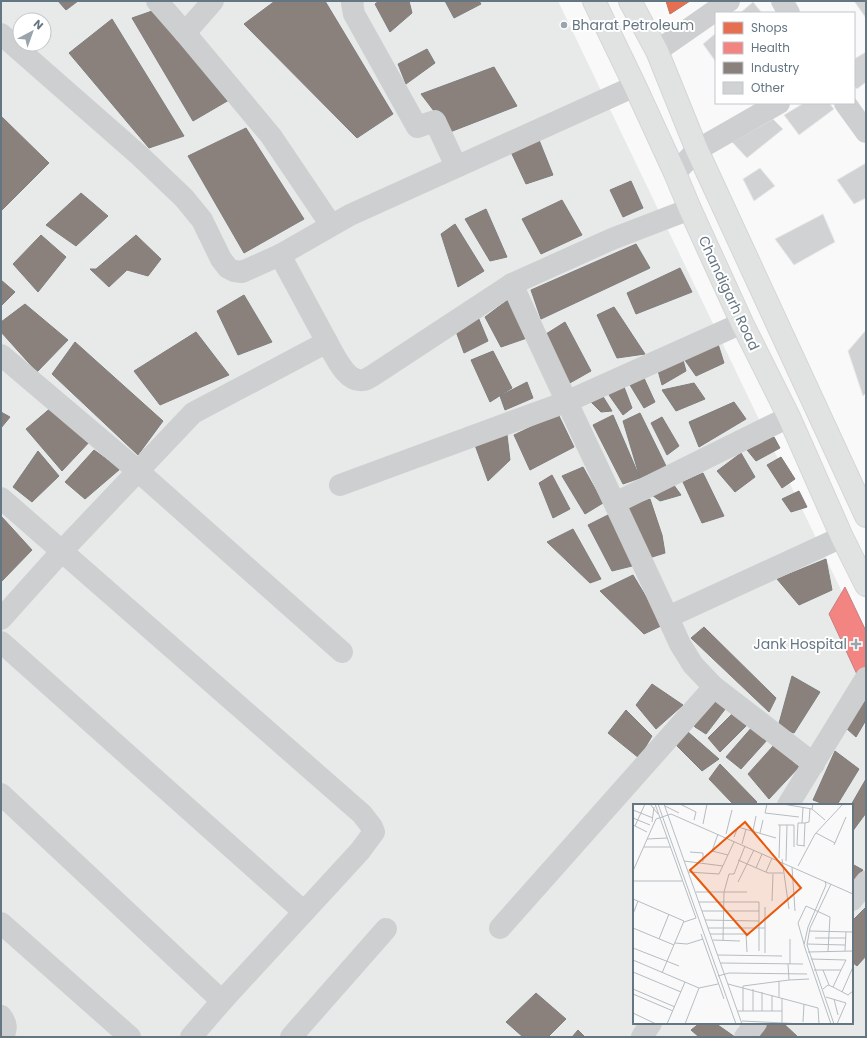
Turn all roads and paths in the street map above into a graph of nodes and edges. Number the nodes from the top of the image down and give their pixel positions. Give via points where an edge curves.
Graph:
1 (157, 1) edge
2 (214, 1) edge
3 (353, 1) edge
4 (594, 1) edge
5 (630, 1) edge
6 (730, 1) edge
7 (782, 1) edge
8 (788, 12) edge
9 (185, 33) junction
10 (1, 34) edge
11 (657, 51) junction
12 (635, 86) junction
13 (777, 104) edge
14 (846, 104) edge
15 (866, 132) edge
16 (697, 150) junction
17 (456, 166) junction
18 (675, 174) junction
19 (690, 210) junction
20 (331, 225) junction
21 (280, 255) junction
22 (512, 284) junction
23 (742, 323) junction
24 (327, 342) junction
25 (1, 354) edge
26 (566, 402) junction
27 (789, 416) junction
28 (138, 471) junction
29 (340, 485) dead end
30 (1, 498) edge
31 (615, 503) junction
32 (866, 516) edge
33 (842, 537) junction
34 (62, 551) junction
35 (866, 585) edge
36 (668, 617) junction
37 (1, 619) edge
38 (1, 642) edge
39 (342, 652) dead end
40 (866, 678) edge
41 (714, 687) junction
42 (814, 764) junction
43 (1, 794) edge
44 (789, 804) edge
45 (866, 882) edge
46 (853, 899) edge
47 (304, 912) junction
48 (1, 923) edge
49 (500, 928) dead end
50 (386, 929) dead end
51 (222, 1001) junction
52 (1, 1016) edge
53 (650, 1024) edge
54 (755, 1024) edge
55 (3, 1037) edge
56 (130, 1037) edge
57 (191, 1037) edge
58 (291, 1037) edge
59 (642, 1037) edge
60 (745, 1037) edge

1 - 9 street
2 - 9 street
3 - 17 street via 354,14 418,127 435,121
4 - 12 main road, Chandigarh Road
5 - 11 main road
6 - 11 street
7 - 8 street
9 - 20 street via 271,136
10 - 21 street via 184,198 202,220 228,268 242,272
11 - 16 main road
12 - 17 street
12 - 18 main road, Chandigarh Road
13 - 16 street
14 - 15 street
16 - 18 street
16 - 32 main road
17 - 20 street
18 - 19 main road, Chandigarh Road
19 - 22 street via 612,239
19 - 23 main road, Chandigarh Road
20 - 21 street
21 - 24 street
22 - 24 street via 364,380 352,378 344,370
22 - 26 street
23 - 26 street
23 - 27 main road, Chandigarh Road
24 - 28 street via 193,413
25 - 28 street
26 - 29 street
26 - 31 street
27 - 31 street
27 - 33 main road, Chandigarh Road
28 - 34 street
28 - 39 street
30 - 34 street
31 - 36 street
33 - 35 main road, Chandigarh Road
33 - 36 street
34 - 37 street
34 - 47 street via 362,814 372,826 374,832 370,840
36 - 41 street via 680,644 694,665
38 - 47 street
40 - 42 street
41 - 42 street
41 - 49 street
42 - 44 street
43 - 51 street
45 - 46 street
47 - 51 street
48 - 56 street
50 - 58 street
51 - 57 street
52 - 55 street via 6,1024
53 - 59 street
54 - 60 street

